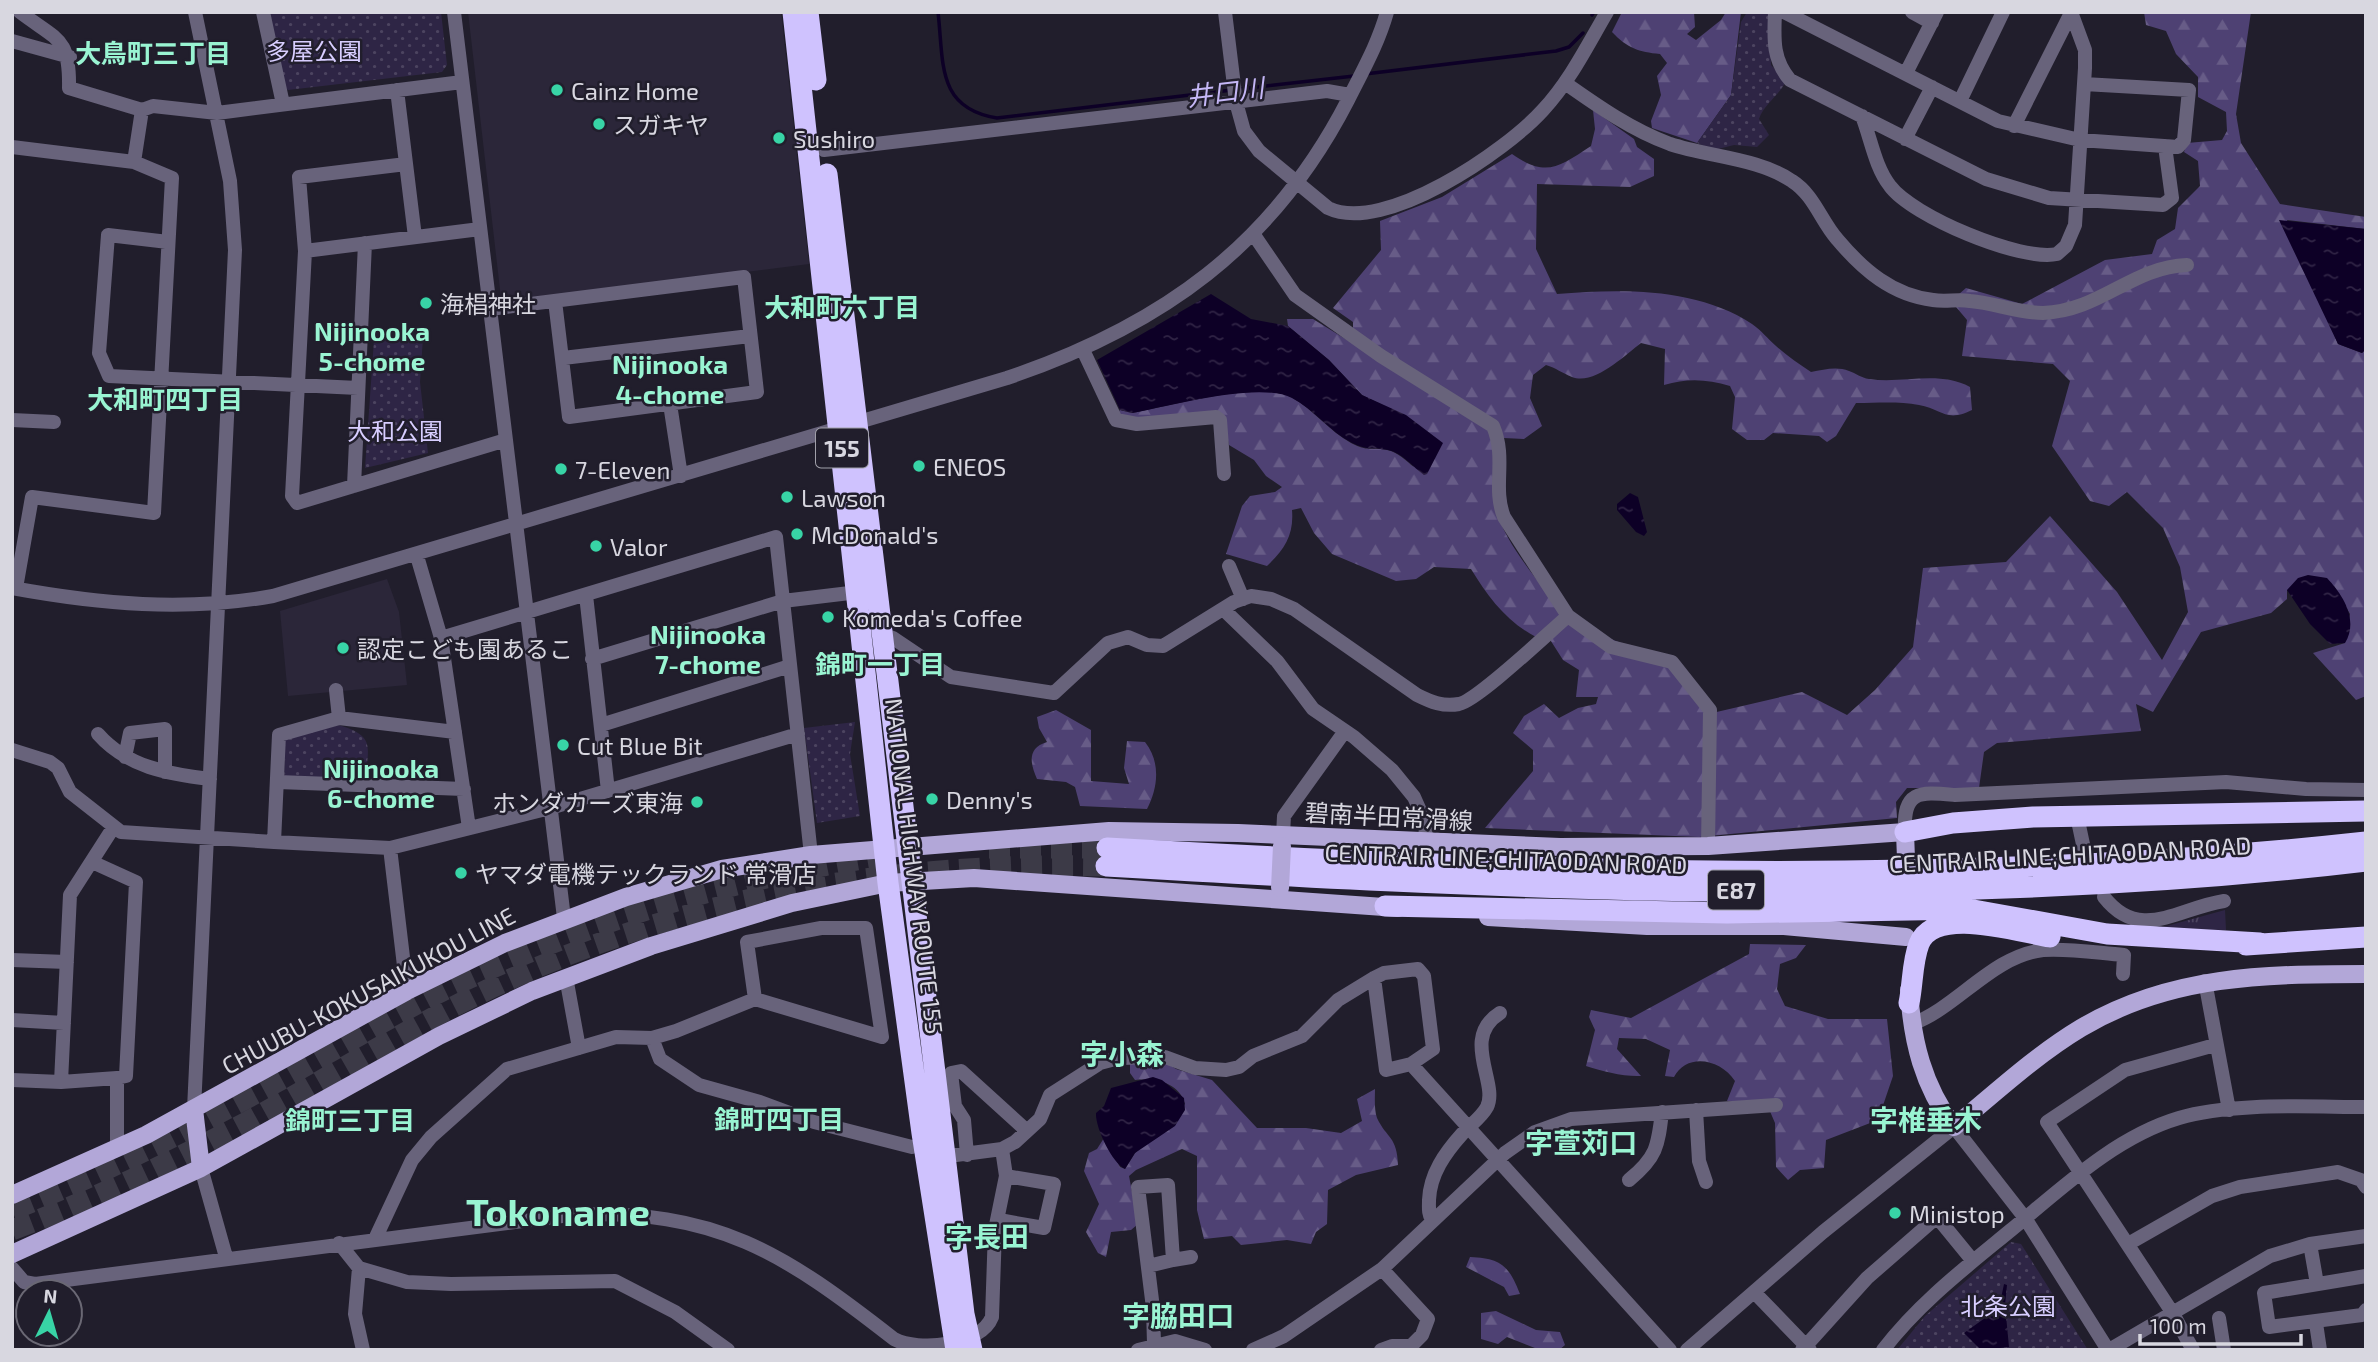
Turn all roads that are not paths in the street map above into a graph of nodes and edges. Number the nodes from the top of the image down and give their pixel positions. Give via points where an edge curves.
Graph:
1 (20, 12) edge
2 (195, 12) edge
3 (263, 12) edge
4 (454, 12) edge
5 (793, 12) edge
6 (808, 12) edge
7 (1226, 12) edge
8 (1387, 12) edge
9 (1607, 12) edge
10 (1775, 12) edge
11 (1784, 12) edge
12 (1912, 12) edge
13 (2003, 12) edge
14 (2071, 12) edge
15 (1934, 17) edge
16 (12, 41) edge
17 (70, 57) junction
18 (1906, 73) junction
19 (462, 82) junction
20 (1565, 83) junction
21 (2084, 84) junction
22 (1932, 87) junction
23 (397, 90) junction
24 (1350, 95) junction
25 (1960, 101) junction
26 (1236, 102) junction
27 (282, 104) junction
28 (142, 110) junction
29 (217, 113) junction
30 (1862, 116) junction
31 (2014, 126) junction
32 (1905, 139) junction
33 (2080, 140) junction
34 (2165, 146) junction
35 (12, 147) edge
36 (824, 150) junction
37 (134, 162) junction
38 (406, 164) junction
39 (1295, 183) junction
40 (2076, 201) junction
41 (480, 229) junction
42 (1254, 235) junction
43 (415, 237) junction
44 (168, 242) junction
45 (365, 243) junction
46 (305, 251) junction
47 (2187, 265) dead end
48 (555, 301) junction
49 (490, 309) junction
50 (750, 336) junction
51 (1083, 350) junction
52 (563, 358) junction
53 (159, 379) junction
54 (229, 381) junction
55 (298, 384) junction
56 (358, 388) junction
57 (670, 404) junction
58 (12, 420) edge
59 (54, 422) dead end
60 (848, 424) junction
61 (506, 440) junction
62 (1224, 474) dead end
63 (681, 476) junction
64 (354, 486) junction
65 (516, 526) junction
66 (416, 556) junction
67 (1229, 566) dead end
68 (14, 588) edge
69 (858, 592) junction
70 (586, 595) junction
71 (1243, 599) junction
72 (783, 601) junction
73 (219, 604) junction
74 (1223, 609) junction
75 (526, 612) junction
76 (1569, 616) junction
77 (883, 634) junction
78 (441, 639) junction
79 (592, 659) junction
80 (790, 666) junction
81 (336, 690) dead end
82 (339, 718) junction
83 (601, 725) junction
84 (1345, 731) junction
85 (455, 732) junction
86 (98, 734) dead end
87 (798, 734) junction
88 (13, 752) edge
89 (125, 757) junction
90 (165, 772) junction
91 (210, 779) junction
92 (278, 782) junction
93 (464, 789) junction
94 (2366, 790) edge
95 (608, 791) junction
96 (550, 808) junction
97 (2366, 811) edge
98 (2077, 816) junction
99 (113, 828) junction
100 (469, 828) junction
101 (1905, 832) junction
102 (208, 838) junction
103 (1282, 841) junction
104 (274, 842) junction
105 (2366, 842) edge
106 (1425, 843) junction
107 (907, 846) junction
108 (1707, 846) junction
109 (390, 848) junction
110 (884, 849) junction
111 (2084, 849) dead end
112 (811, 855) junction
113 (1906, 859) dead end
114 (2366, 861) edge
115 (92, 862) junction
116 (912, 881) junction
117 (888, 883) junction
118 (1280, 894) junction
119 (2104, 897) dead end
120 (2224, 901) dead end
121 (1385, 906) junction
122 (564, 918) junction
123 (2366, 937) edge
124 (2260, 943) junction
125 (12, 960) edge
126 (67, 962) junction
127 (2123, 974) dead end
128 (2366, 974) edge
129 (566, 977) junction
130 (1374, 978) junction
131 (2205, 981) junction
132 (407, 991) junction
133 (755, 999) junction
134 (1500, 1013) dead end
135 (1911, 1013) junction
136 (12, 1020) edge
137 (64, 1023) junction
138 (652, 1038) junction
139 (2216, 1045) junction
140 (579, 1048) junction
141 (1411, 1065) junction
142 (117, 1078) junction
143 (12, 1080) edge
144 (61, 1082) junction
145 (1776, 1105) dead end
146 (2366, 1107) edge
147 (194, 1109) junction
148 (1696, 1110) junction
149 (2229, 1110) junction
150 (1662, 1112) junction
151 (1954, 1126) junction
152 (1468, 1129) junction
153 (1027, 1131) junction
154 (912, 1147) dead end
155 (117, 1149) junction
156 (1002, 1149) junction
157 (1497, 1161) junction
158 (201, 1168) junction
159 (2081, 1172) junction
160 (1006, 1176) junction
161 (1629, 1180) dead end
162 (1706, 1182) dead end
163 (2366, 1187) edge
164 (12, 1195) edge
165 (2025, 1218) junction
166 (999, 1220) junction
167 (1432, 1220) junction
168 (2366, 1236) edge
169 (376, 1237) junction
170 (339, 1243) junction
171 (2128, 1244) junction
172 (2310, 1244) junction
173 (12, 1254) edge
174 (226, 1257) junction
175 (1191, 1257) dead end
176 (1173, 1260) junction
177 (1973, 1261) junction
178 (1148, 1266) junction
179 (12, 1268) edge
180 (359, 1268) junction
181 (1382, 1269) junction
182 (2366, 1276) edge
183 (2317, 1284) junction
184 (1755, 1292) junction
185 (2366, 1310) edge
186 (2172, 1312) junction
187 (2219, 1318) dead end
188 (2316, 1323) junction
189 (963, 1344) edge
190 (1154, 1344) junction
191 (1806, 1348) edge
192 (1256, 1349) edge
193 (363, 1350) edge
194 (728, 1350) edge
195 (1138, 1350) edge
196 (1205, 1350) edge
197 (1381, 1350) edge
198 (1670, 1350) edge
199 (1688, 1350) edge
200 (1883, 1350) edge
201 (2108, 1350) edge
202 (2193, 1350) edge
203 (2224, 1350) edge
204 (2320, 1350) edge

1 - 17 street via 64,45
2 - 29 street
3 - 27 street
4 - 19 street
5 - 60 highway, NATIONAL HIGHWAY ROUTE 155 / 155
6 - 36 highway, NATIONAL HIGHWAY ROUTE 155 / 155
7 - 26 street
8 - 24 street via 1378,43
9 - 20 street
10 - 30 street via 1774,46 1785,74 1797,85
11 - 18 street
12 - 15 street
13 - 25 street
14 - 21 street via 2085,50
14 - 31 street
15 - 18 street
16 - 17 street
17 - 28 street via 69,88
18 - 22 street
19 - 23 street
19 - 41 street
20 - 39 street via 1533,121 1488,157 1457,177 1391,206 1359,215 1340,214
20 - 47 street via 1637,131 1793,181 1860,264 1881,282 1911,295 2023,312 2061,311 2098,300 2155,269
21 - 33 street
21 - 34 street via 2189,90 2184,140 2178,148
22 - 25 street
22 - 32 street
23 - 27 street
23 - 38 street
24 - 26 street via 1328,91
24 - 39 street via 1332,131
25 - 31 street
26 - 36 street
26 - 39 street via 1251,142
27 - 29 street
28 - 29 street via 153,106
28 - 37 street
29 - 54 street via 236,250
30 - 32 street
30 - 40 street via 1888,184 1909,205 1944,224 1998,245 2053,256 2067,244 2075,225
31 - 33 street
32 - 40 street via 1986,179
33 - 34 street
33 - 40 street
34 - 40 street via 2172,198 2163,205
35 - 37 street
36 - 60 highway, NATIONAL HIGHWAY ROUTE 155 / 155
37 - 44 street via 172,178
38 - 43 street
38 - 46 street via 299,177
39 - 42 street
41 - 43 street
41 - 49 street
42 - 51 street via 1158,311
42 - 76 street via 1295,295 1493,426 1501,445 1498,502
43 - 45 street
44 - 53 street
44 - 53 street via 108,235 99,353 110,376
45 - 46 street
45 - 56 street
46 - 55 street
48 - 49 street
48 - 50 street via 744,277
48 - 52 street
49 - 61 street
50 - 52 street
50 - 57 street via 757,392
51 - 60 street via 1007,378
51 - 62 street via 1116,420 1137,424 1220,420
52 - 57 street via 569,417
53 - 54 street
53 - 68 street via 154,513 32,497
54 - 55 street
54 - 73 street
55 - 56 street
55 - 64 street via 292,496 297,503
56 - 64 street
57 - 63 street
58 - 59 street
60 - 63 street
60 - 69 highway, NATIONAL HIGHWAY ROUTE 155 / 155
60 - 77 highway, NATIONAL HIGHWAY ROUTE 155 / 155
61 - 64 street
61 - 65 street
63 - 65 street
65 - 66 street
65 - 75 street
66 - 73 street via 299,590
66 - 78 street
67 - 71 street
68 - 73 street via 125,604
69 - 72 street
69 - 110 highway, NATIONAL HIGHWAY ROUTE 155 / 155
70 - 72 street via 776,537
70 - 75 street
70 - 79 street
71 - 74 street
71 - 76 street via 1262,597 1294,609 1417,695 1447,705 1473,699
72 - 79 street
72 - 80 street
73 - 91 street
74 - 77 street via 1163,646 1128,637 1108,643 1054,693 951,677
74 - 84 street via 1277,661 1312,709
75 - 78 street
75 - 96 street
76 - 108 street via 1611,647 1672,662 1710,710
77 - 107 highway, NATIONAL HIGHWAY ROUTE 155 / 155
78 - 85 street
79 - 83 street
80 - 83 street
80 - 87 street
81 - 82 street
82 - 85 street
82 - 92 street via 279,735
83 - 95 street
84 - 103 street via 1284,816
84 - 106 street via 1392,770 1414,797 1426,824
85 - 93 street
86 - 89 street
87 - 95 street
87 - 112 street
88 - 99 street via 58,768 70,792
89 - 90 street
89 - 90 street via 130,733 166,729
90 - 91 street
91 - 102 street
92 - 93 street
92 - 104 street
93 - 100 street
94 - 101 street via 2226,782 1924,793 1908,803
95 - 96 street
96 - 100 street
96 - 122 street
97 - 98 highway
98 - 101 highway via 1979,821
98 - 111 street
99 - 102 street
99 - 115 street
100 - 109 street
101 - 108 main road, 碧南半田常滑線
101 - 113 main road
102 - 104 street
102 - 147 street
103 - 106 main road, 碧南半田常滑線
103 - 107 main road, CHUUBU-KOKUSAIKUKOU LINE via 1109,831
103 - 118 main road, 碧南半田常滑線, bridge
104 - 109 street
105 - 114 highway, CENTRAIR LINE;CHITAODAN ROAD / E87 via 2103,864 1778,872 1106,857 1439,885 1767,890 2112,882
106 - 108 main road, 碧南半田常滑線
107 - 110 main road, CHUUBU-KOKUSAIKUKOU LINE
107 - 116 highway, NATIONAL HIGHWAY ROUTE 155 / 155
109 - 132 street
110 - 112 main road, CHUUBU-KOKUSAIKUKOU LINE
110 - 117 highway, NATIONAL HIGHWAY ROUTE 155 / 155
112 - 122 main road, CHUUBU-KOKUSAIKUKOU LINE via 722,869
115 - 126 street via 70,895
115 - 142 street via 136,882 126,1076
116 - 117 main road
116 - 118 main road via 1011,879
116 - 189 highway, NATIONAL HIGHWAY ROUTE 155 / 155
117 - 129 main road via 754,914
117 - 189 highway, NATIONAL HIGHWAY ROUTE 155 / 155
118 - 121 main road
119 - 120 street via 2125,917 2150,921
121 - 124 highway via 1727,913 1968,909 2107,934
121 - 135 main road via 1647,926 1905,928
122 - 132 main road, CHUUBU-KOKUSAIKUKOU LINE
123 - 124 highway
124 - 135 highway via 2132,948 1953,922 1923,935
125 - 126 street
126 - 137 street
127 - 135 street via 2124,955 2043,950 2012,960 1929,1017
128 - 131 main road via 2274,974
129 - 140 street
129 - 158 main road via 439,1036
130 - 141 street via 1386,1070
130 - 141 street via 1418,969 1424,976 1433,1049
130 - 153 street via 1338,1000 1302,1036 1253,1056 1239,1067 1195,1068 1166,1057 1100,1063 1050,1095 1040,1119
131 - 139 street
131 - 151 main road via 2137,1000 2079,1030
132 - 147 main road, CHUUBU-KOKUSAIKUKOU LINE
133 - 133 street via 767,1003 882,1037 866,928 821,928 747,942
133 - 138 street
134 - 152 street via 1485,1030 1482,1062 1489,1102
135 - 151 main road via 1919,1065 1939,1107
136 - 137 street
137 - 144 street
138 - 140 street via 616,1037
138 - 154 street via 660,1059 699,1085
139 - 149 street
139 - 159 street via 2125,1070 2047,1122
140 - 169 street via 507,1069 431,1138 412,1160
141 - 152 street
142 - 144 street
142 - 155 street
143 - 144 street
145 - 148 street
146 - 149 street
147 - 155 main road, CHUUBU-KOKUSAIKUKOU LINE
147 - 158 main road
148 - 150 street
148 - 162 street via 1698,1150
149 - 159 street via 2178,1118 2132,1138
150 - 157 street via 1563,1121 1518,1142
150 - 161 street via 1656,1150 1650,1162
151 - 165 street
151 - 184 street
152 - 157 street
152 - 167 street via 1431,1182
153 - 156 street
153 - 156 street via 961,1071 951,1073 954,1105 964,1120 961,1155
155 - 164 main road, CHUUBU-KOKUSAIKUKOU LINE
156 - 160 street
157 - 167 street
157 - 198 street
158 - 173 main road
158 - 174 street
159 - 165 street
159 - 171 street
160 - 166 street
160 - 166 street via 1054,1184 1044,1228
163 - 171 street via 2361,1180 2338,1172 2240,1187 2212,1196
165 - 177 street
165 - 201 street
166 - 189 street via 992,1317 984,1330
167 - 181 street
168 - 172 street
169 - 170 street
169 - 189 street via 570,1215 659,1217 716,1229 772,1253 823,1283 904,1344
170 - 174 street
170 - 180 street
171 - 186 street
172 - 183 street
172 - 186 street via 2270,1256
174 - 179 street via 34,1284 24,1282
175 - 176 street
176 - 178 street
176 - 178 street via 1168,1185 1138,1187
177 - 191 street via 1937,1217 1867,1278
177 - 200 street via 1928,1298
178 - 190 street
180 - 193 street via 355,1314
180 - 194 street via 407,1282 615,1281 675,1312
181 - 192 street via 1315,1316
181 - 197 street via 1428,1319 1411,1346
182 - 183 street
183 - 188 street via 2264,1293 2269,1327
184 - 191 street
184 - 199 street
185 - 188 street via 2362,1315
186 - 201 street
186 - 202 street
187 - 203 street
188 - 204 street
190 - 195 street
190 - 196 street via 1175,1341

